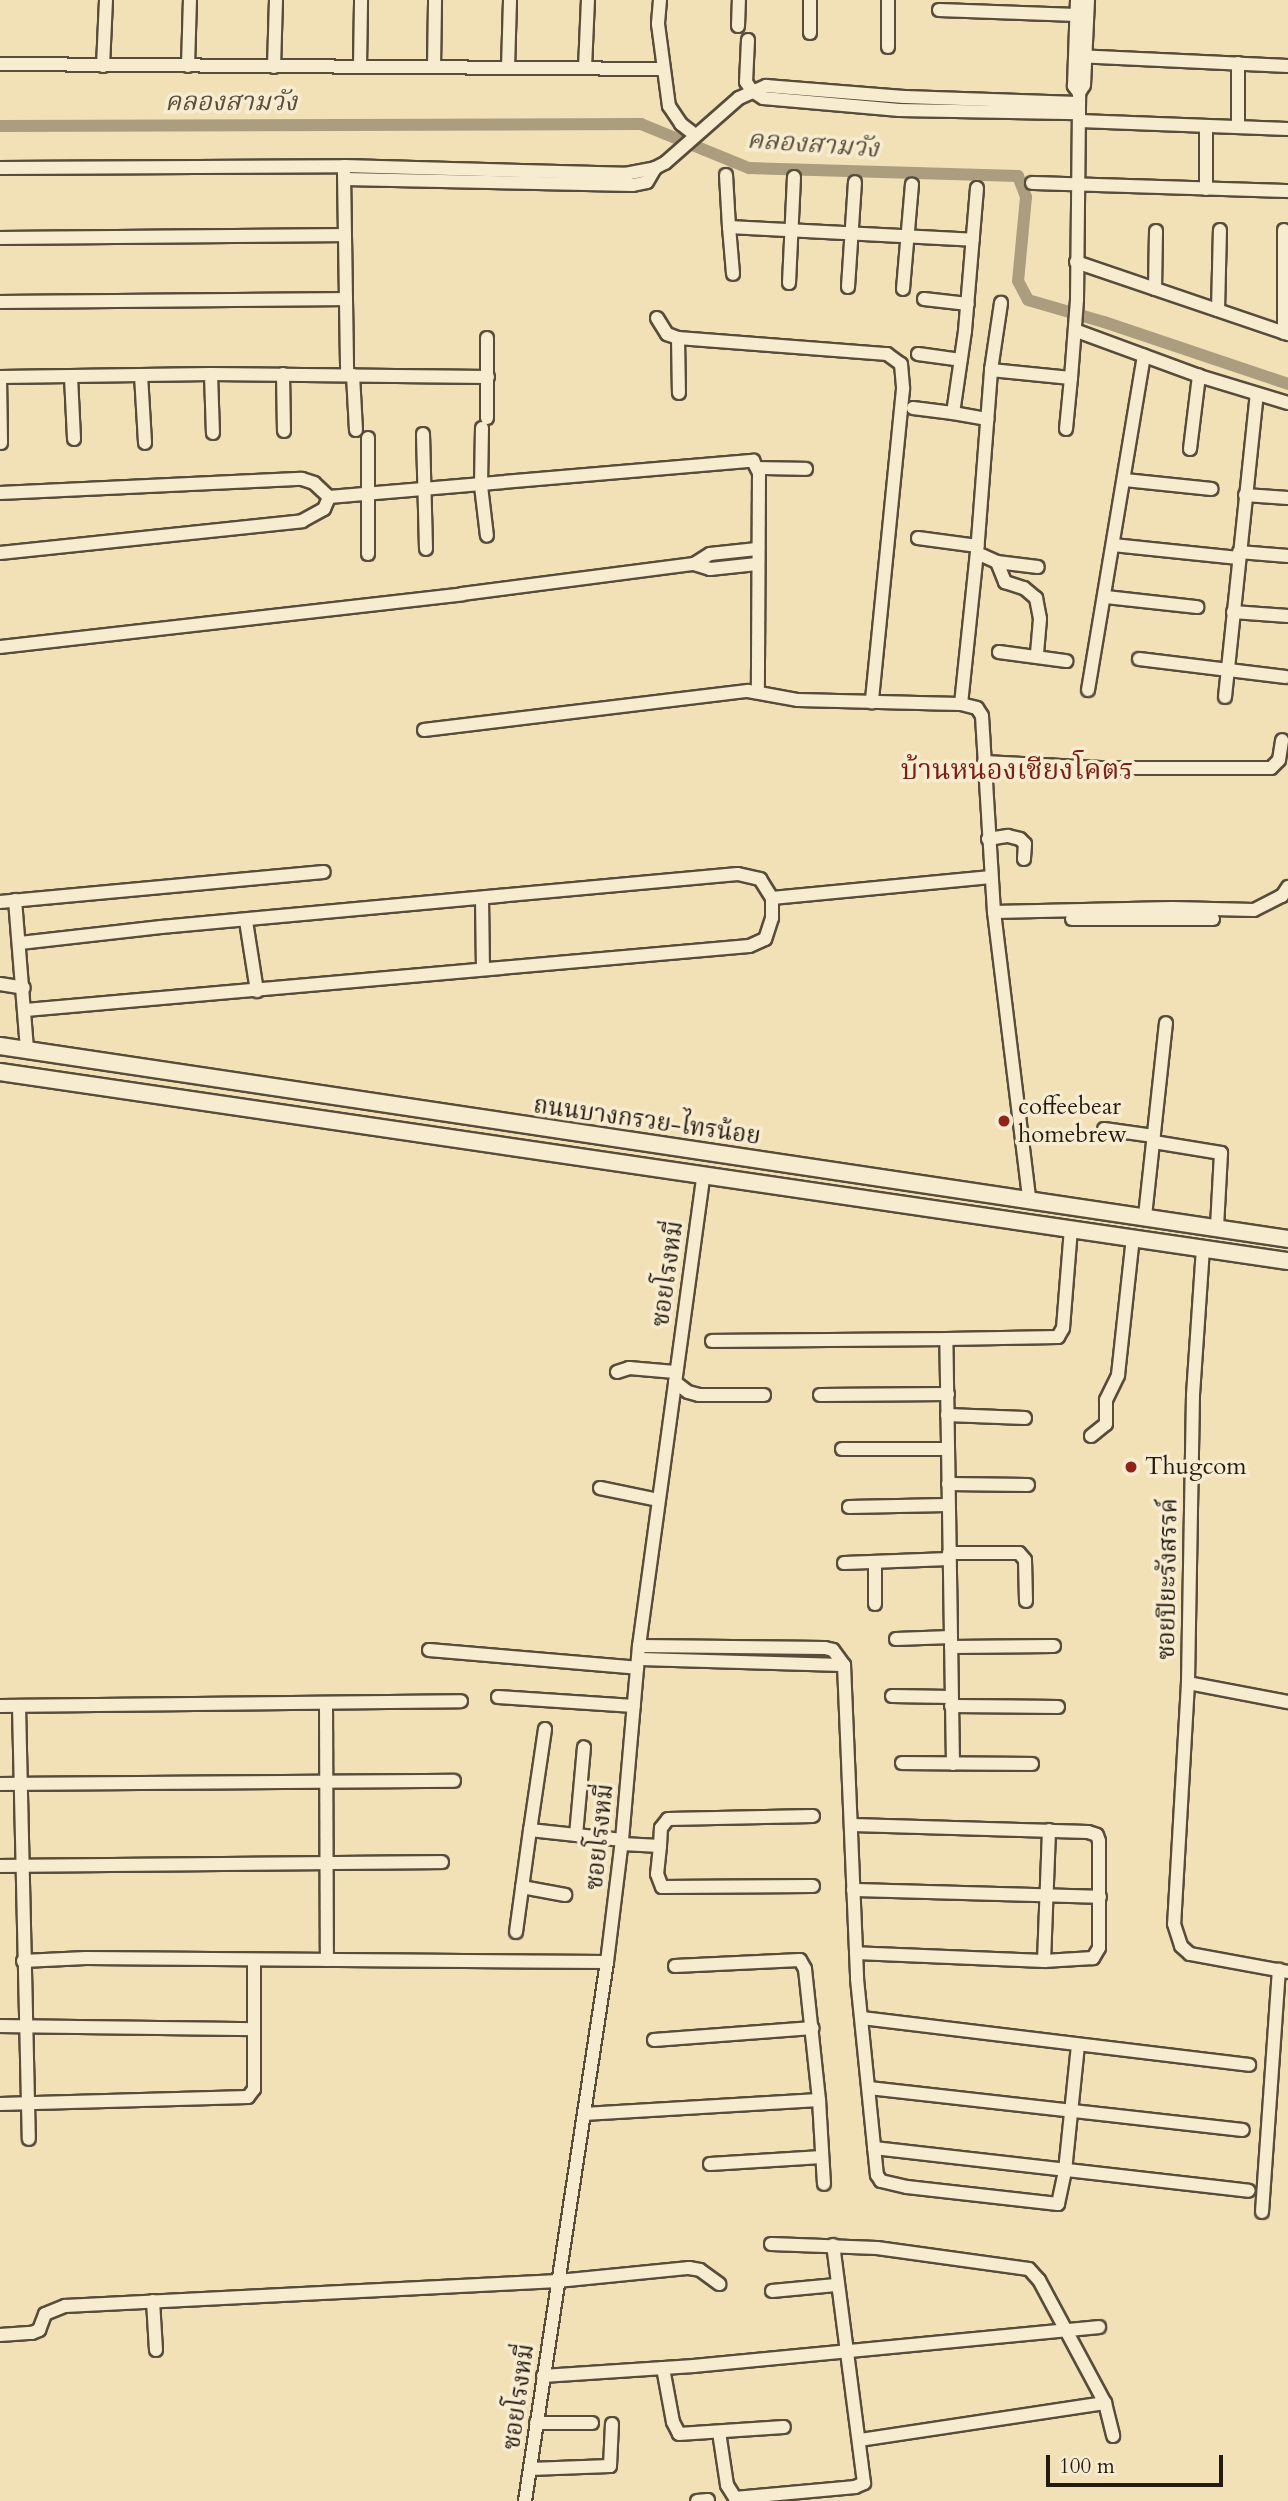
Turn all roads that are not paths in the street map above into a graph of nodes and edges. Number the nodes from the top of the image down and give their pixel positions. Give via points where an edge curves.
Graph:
1 (106, 0) edge
2 (190, 0) edge
3 (276, 0) edge
4 (361, 0) edge
5 (435, 0) edge
6 (510, 0) edge
7 (588, 0) edge
8 (660, 0) edge
9 (739, 0) edge
10 (810, 0) edge
11 (888, 0) edge
12 (1077, 0) edge
13 (1088, 0) edge
14 (939, 10) dead end
15 (1077, 15) junction
16 (738, 26) dead end
17 (810, 33) dead end
18 (748, 40) dead end
19 (888, 47) dead end
20 (1081, 57) junction
21 (1238, 63) junction
22 (0, 65) edge
23 (103, 66) junction
24 (188, 66) junction
25 (1288, 66) edge
26 (274, 67) junction
27 (360, 67) junction
28 (434, 67) junction
29 (508, 68) junction
30 (584, 68) junction
31 (663, 69) junction
32 (752, 91) junction
33 (1079, 107) junction
34 (1206, 126) junction
35 (1238, 127) junction
36 (1288, 129) edge
37 (694, 136) junction
38 (0, 168) edge
39 (344, 172) junction
40 (726, 175) dead end
41 (794, 177) dead end
42 (855, 182) dead end
43 (1032, 183) dead end
44 (912, 184) dead end
45 (1077, 185) junction
46 (977, 188) dead end
47 (1206, 189) junction
48 (1288, 191) edge
49 (729, 227) junction
50 (793, 229) junction
51 (1220, 230) dead end
52 (1284, 230) dead end
53 (1156, 232) dead end
54 (851, 233) junction
55 (345, 235) junction
56 (907, 236) junction
57 (0, 238) edge
58 (973, 240) junction
59 (1076, 262) junction
60 (733, 274) dead end
61 (789, 284) dead end
62 (848, 286) dead end
63 (903, 289) dead end
64 (1155, 289) junction
65 (346, 299) junction
66 (924, 299) dead end
67 (0, 302) edge
68 (1000, 303) dead end
69 (968, 304) junction
70 (1218, 310) junction
71 (657, 318) dead end
72 (1077, 327) junction
73 (1286, 334) edge
74 (487, 338) dead end
75 (678, 338) junction
76 (918, 354) dead end
77 (1144, 356) junction
78 (961, 360) junction
79 (991, 369) junction
80 (211, 374) junction
81 (283, 374) junction
82 (141, 375) junction
83 (350, 375) junction
84 (1199, 376) junction
85 (0, 377) edge
86 (71, 377) junction
87 (488, 377) junction
88 (1071, 379) junction
89 (679, 393) dead end
90 (1257, 395) junction
91 (1288, 403) edge
92 (913, 408) dead end
93 (953, 413) junction
94 (987, 419) junction
95 (1066, 429) dead end
96 (356, 430) dead end
97 (284, 431) dead end
98 (213, 433) dead end
99 (423, 434) dead end
100 (368, 438) dead end
101 (74, 439) dead end
102 (1, 443) edge
103 (145, 443) dead end
104 (1190, 449) dead end
105 (759, 468) junction
106 (806, 469) dead end
107 (1125, 480) junction
108 (481, 486) junction
109 (1212, 489) dead end
110 (424, 491) junction
111 (0, 493) edge
112 (368, 495) junction
113 (1245, 495) junction
114 (329, 497) junction
115 (1288, 498) edge
116 (487, 536) dead end
117 (918, 538) dead end
118 (1113, 545) junction
119 (426, 549) dead end
120 (757, 549) junction
121 (977, 549) junction
122 (0, 552) edge
123 (368, 554) dead end
124 (1238, 555) junction
125 (1288, 556) edge
126 (998, 562) junction
127 (694, 564) junction
128 (757, 564) junction
129 (1038, 567) dead end
130 (1106, 597) junction
131 (1197, 607) dead end
132 (1233, 612) junction
133 (1288, 616) edge
134 (0, 646) edge
135 (999, 652) dead end
136 (1037, 657) junction
137 (1139, 659) dead end
138 (1066, 661) dead end
139 (1226, 670) junction
140 (1286, 677) dead end
141 (758, 690) junction
142 (1088, 690) dead end
143 (1225, 697) dead end
144 (872, 702) junction
145 (961, 704) junction
146 (425, 730) dead end
147 (1282, 740) dead end
148 (984, 762) junction
149 (988, 839) junction
150 (1024, 859) dead end
151 (324, 872) dead end
152 (991, 877) junction
153 (1288, 887) edge
154 (482, 898) junction
155 (772, 898) junction
156 (15, 900) junction
157 (0, 902) edge
158 (995, 915) junction
159 (1213, 919) dead end
160 (246, 921) junction
161 (20, 943) junction
162 (483, 969) junction
163 (0, 984) edge
164 (24, 988) junction
165 (257, 991) junction
166 (26, 1010) junction
167 (1166, 1023) dead end
168 (0, 1046) edge
169 (27, 1050) junction
170 (0, 1072) edge
171 (1104, 1129) dead end
172 (1154, 1139) junction
173 (703, 1176) junction
174 (1029, 1199) junction
175 (1145, 1216) junction
176 (1217, 1227) junction
177 (1071, 1228) junction
178 (1133, 1238) junction
179 (1288, 1238) edge
180 (1203, 1248) junction
181 (1288, 1261) edge
182 (946, 1339) junction
183 (712, 1341) dead end
184 (617, 1372) dead end
185 (673, 1375) junction
186 (948, 1394) junction
187 (764, 1395) dead end
188 (820, 1395) dead end
189 (947, 1415) junction
190 (1026, 1418) dead end
191 (1091, 1436) dead end
192 (842, 1449) dead end
193 (947, 1449) junction
194 (948, 1484) junction
195 (1028, 1485) dead end
196 (600, 1488) dead end
197 (654, 1499) junction
198 (947, 1505) junction
199 (849, 1507) dead end
200 (949, 1556) junction
201 (844, 1563) dead end
202 (875, 1563) junction
203 (1026, 1601) dead end
204 (875, 1604) dead end
205 (895, 1639) dead end
206 (951, 1642) junction
207 (1054, 1646) dead end
208 (429, 1650) dead end
209 (636, 1660) junction
210 (1188, 1684) junction
211 (892, 1696) dead end
212 (498, 1697) dead end
213 (461, 1702) dead end
214 (951, 1702) junction
215 (1288, 1702) edge
216 (326, 1703) junction
217 (0, 1706) edge
218 (19, 1706) junction
219 (624, 1706) junction
220 (1058, 1707) dead end
221 (545, 1728) dead end
222 (584, 1747) dead end
223 (902, 1763) dead end
224 (953, 1764) junction
225 (1032, 1764) dead end
226 (454, 1780) dead end
227 (0, 1784) edge
228 (20, 1784) junction
229 (327, 1784) junction
230 (813, 1816) dead end
231 (853, 1825) junction
232 (530, 1830) junction
233 (1049, 1830) junction
234 (576, 1835) junction
235 (620, 1841) junction
236 (660, 1846) junction
237 (442, 1862) dead end
238 (327, 1865) junction
239 (0, 1866) edge
240 (21, 1866) junction
241 (813, 1886) dead end
242 (522, 1887) junction
243 (853, 1890) junction
244 (565, 1895) dead end
245 (1047, 1895) junction
246 (1100, 1897) junction
247 (516, 1932) dead end
248 (856, 1953) junction
249 (254, 1959) junction
250 (327, 1960) junction
251 (23, 1961) junction
252 (1044, 1961) junction
253 (607, 1962) junction
254 (675, 1966) dead end
255 (1284, 1971) edge
256 (862, 2018) junction
257 (0, 2026) edge
258 (25, 2026) junction
259 (253, 2028) junction
260 (813, 2028) junction
261 (654, 2039) dead end
262 (1078, 2046) junction
263 (1249, 2065) dead end
264 (869, 2088) junction
265 (819, 2100) junction
266 (0, 2104) edge
267 (28, 2104) junction
268 (1070, 2110) junction
269 (584, 2114) junction
270 (1243, 2130) dead end
271 (29, 2139) dead end
272 (874, 2148) junction
273 (822, 2157) junction
274 (710, 2164) dead end
275 (1065, 2171) junction
276 (824, 2184) dead end
277 (1249, 2191) dead end
278 (1262, 2212) dead end
279 (771, 2244) dead end
280 (833, 2245) junction
281 (558, 2281) junction
282 (719, 2284) dead end
283 (836, 2285) junction
284 (772, 2291) dead end
285 (153, 2301) junction
286 (1099, 2327) dead end
287 (1067, 2330) junction
288 (0, 2335) edge
289 (156, 2350) dead end
290 (848, 2351) junction
291 (663, 2368) junction
292 (543, 2376) junction
293 (1105, 2403) junction
294 (536, 2423) junction
295 (592, 2423) dead end
296 (611, 2424) dead end
297 (784, 2427) dead end
298 (719, 2432) junction
299 (1113, 2436) dead end
300 (860, 2440) junction
301 (530, 2469) junction
302 (526, 2501) edge

1 - 23 street
2 - 24 street
3 - 26 street
4 - 27 street
5 - 28 street
6 - 29 street
7 - 30 street
8 - 31 street
9 - 16 street
10 - 17 street
11 - 19 street
12 - 15 street
13 - 20 street
14 - 15 street
15 - 20 street
18 - 32 street via 746,82
20 - 21 street
20 - 33 street via 1074,86
21 - 25 street
21 - 35 street
22 - 23 street
23 - 24 street
24 - 26 street
26 - 27 street
27 - 28 street
28 - 29 street
29 - 30 street
30 - 31 street
31 - 37 street via 670,110
32 - 33 street via 763,98 898,110
32 - 37 street
33 - 34 street
33 - 45 street
34 - 35 street
34 - 47 street
35 - 36 street
37 - 39 street via 655,168 625,174
38 - 39 street
39 - 55 street
40 - 49 street
41 - 50 street
42 - 54 street
43 - 45 street
44 - 56 street
45 - 47 street
45 - 59 street
46 - 58 street
47 - 48 street
49 - 50 street
49 - 60 street
50 - 54 street
50 - 61 street
51 - 70 street
52 - 73 street
53 - 64 street
54 - 56 street
54 - 62 street
55 - 57 street
55 - 65 street
56 - 58 street
56 - 63 street
58 - 69 street
59 - 64 street
59 - 72 street
64 - 70 street
65 - 67 street
65 - 83 street
66 - 69 street
68 - 79 street
69 - 78 street
70 - 73 street
71 - 75 street via 667,334
72 - 77 street
72 - 88 street
74 - 87 street
75 - 89 street
75 - 144 street via 887,354 901,364 903,389
76 - 78 street
77 - 84 street
77 - 107 street
78 - 93 street
79 - 88 street
79 - 94 street
80 - 81 street
80 - 82 street
80 - 98 street
81 - 83 street
81 - 97 street
82 - 86 street
82 - 103 street
83 - 87 street
83 - 96 street
84 - 90 street
84 - 104 street
85 - 86 street
85 - 102 street
86 - 101 street
87 - 108 street
88 - 95 street
90 - 91 street
90 - 113 street
92 - 93 street
93 - 94 street
94 - 121 street
99 - 110 street
100 - 112 street
105 - 106 street
105 - 108 street via 747,460
105 - 120 street
107 - 109 street
107 - 118 street
108 - 110 street
108 - 116 street
110 - 112 street
110 - 119 street
111 - 114 street via 302,479 324,489
112 - 114 street
112 - 123 street
113 - 115 street
113 - 124 street
114 - 122 street via 324,509 302,522
117 - 121 street
118 - 124 street
118 - 130 street
120 - 127 street via 710,554
120 - 128 street
121 - 126 street
121 - 145 street
124 - 125 street
124 - 132 street
126 - 129 street
126 - 136 street via 1005,582 1036,598 1040,619
127 - 128 street via 710,569
127 - 134 street
128 - 141 street
130 - 131 street
130 - 142 street
132 - 133 street
132 - 139 street
135 - 136 street
136 - 138 street
137 - 139 street
139 - 140 street
139 - 143 street
141 - 144 street via 798,700
141 - 146 street
144 - 145 street
145 - 148 street via 981,711
147 - 148 street via 1279,761 1271,768 1100,768
148 - 149 street
149 - 150 street via 1020,839 1025,844
149 - 152 street
151 - 156 street
152 - 155 street
152 - 158 street
153 - 158 street via 1282,896 1254,910
154 - 155 street via 738,874 760,879
154 - 160 street
154 - 162 street
155 - 162 street via 765,940 749,946
156 - 157 street
156 - 161 street
158 - 159 street
158 - 174 street
160 - 161 street
160 - 165 street
161 - 164 street
162 - 165 street
163 - 164 street
164 - 166 street
165 - 166 street
166 - 169 street
167 - 172 street
168 - 169 main road, ถนนบางกรวย-ไทรน้อย
169 - 174 main road, ถนนบางกรวย-ไทรน้อย
170 - 173 main road, ถนนบางกรวย-ไทรน้อย
171 - 172 street
172 - 175 street
172 - 176 street via 1221,1153
173 - 177 main road, ถนนบางกรวย-ไทรน้อย
173 - 185 street, ซอยโรงหมี่
174 - 175 main road, ถนนบางกรวย-ไทรน้อย
175 - 176 main road, ถนนบางกรวย-ไทรน้อย
176 - 179 main road, ถนนบางกรวย-ไทรน้อย
177 - 178 main road, ถนนบางกรวย-ไทรน้อย
177 - 182 street via 1063,1328 1058,1336
178 - 180 main road, ถนนบางกรวย-ไทรน้อย
178 - 191 street via 1118,1375 1106,1400 1106,1424
180 - 181 main road, ถนนบางกรวย-ไทรน้อย
180 - 210 street, ซอยปิยะรังสรรค์ via 1192,1408
182 - 183 street
182 - 186 street
184 - 185 street via 653,1369
185 - 187 street via 688,1392 699,1395
185 - 197 street, ซอยโรงหมี่
186 - 188 street
186 - 189 street
189 - 190 street
189 - 193 street
192 - 193 street
193 - 194 street
194 - 195 street
194 - 198 street
196 - 197 street
197 - 209 street, ซอยโรงหมี่
198 - 199 street
198 - 200 street
200 - 202 street
200 - 203 street via 1019,1553 1025,1560
200 - 206 street
201 - 202 street
202 - 204 street
205 - 206 street
206 - 207 street
206 - 214 street
208 - 209 street via 615,1665
209 - 219 street, ซอยโรงหมี่
209 - 231 street via 833,1650 844,1665
210 - 215 street, ซอยปิยะรังสรรค์
210 - 255 street via 1174,1924 1181,1946 1191,1954
211 - 214 street
212 - 219 street
213 - 216 street
214 - 220 street
214 - 224 street
216 - 218 street
216 - 229 street
217 - 218 street
218 - 228 street
219 - 235 street, ซอยโรงหมี่
221 - 232 street
222 - 234 street
223 - 224 street
224 - 225 street
226 - 229 street
227 - 228 street
228 - 229 street
228 - 240 street
229 - 238 street
230 - 236 street via 668,1819 661,1828
231 - 233 street
231 - 243 street
232 - 234 street
232 - 242 street
233 - 245 street
233 - 246 street via 1097,1835
234 - 235 street
235 - 236 street
235 - 253 street, ซอยโรงหมี่
236 - 241 street via 657,1874 662,1887
237 - 238 street
238 - 240 street
238 - 250 street
239 - 240 street
240 - 251 street
242 - 244 street
242 - 247 street
243 - 245 street
243 - 248 street
245 - 246 street
245 - 252 street
246 - 252 street via 1098,1953 1087,1961
248 - 252 street
248 - 256 street
249 - 250 street
249 - 251 street
249 - 259 street
250 - 253 street
251 - 258 street
253 - 269 street, ซอยโรงหมี่
254 - 260 street via 800,1960 806,1969
255 - 278 street
256 - 262 street
256 - 264 street
257 - 258 street
258 - 259 street
258 - 267 street
259 - 267 street via 254,2089 248,2097
260 - 261 street
260 - 265 street
262 - 263 street
262 - 268 street
264 - 268 street
264 - 272 street
265 - 269 street
265 - 273 street
266 - 267 street
267 - 271 street
268 - 270 street
268 - 275 street
269 - 281 street, ซอยโรงหมี่
272 - 275 street
272 - 275 street via 877,2175 884,2182 1053,2205 1061,2202
273 - 274 street
273 - 276 street
275 - 277 street
279 - 280 street
280 - 283 street
280 - 287 street via 1021,2267 1035,2274
281 - 282 street via 689,2268
281 - 285 street
281 - 292 street, ซอยโรงหมี่
283 - 284 street
283 - 290 street
285 - 288 street via 65,2306 45,2314 33,2333
285 - 289 street
286 - 287 street
287 - 290 street
287 - 293 street
290 - 291 street
290 - 300 street
291 - 292 street
291 - 298 street via 675,2431
292 - 294 street, ซอยโรงหมี่
293 - 299 street
293 - 300 street
294 - 295 street
294 - 301 street, ซอยโรงหมี่
296 - 301 street via 610,2466
297 - 298 street
298 - 300 street via 727,2484 735,2498 864,2483
301 - 302 street, ซอยโรงหมี่

